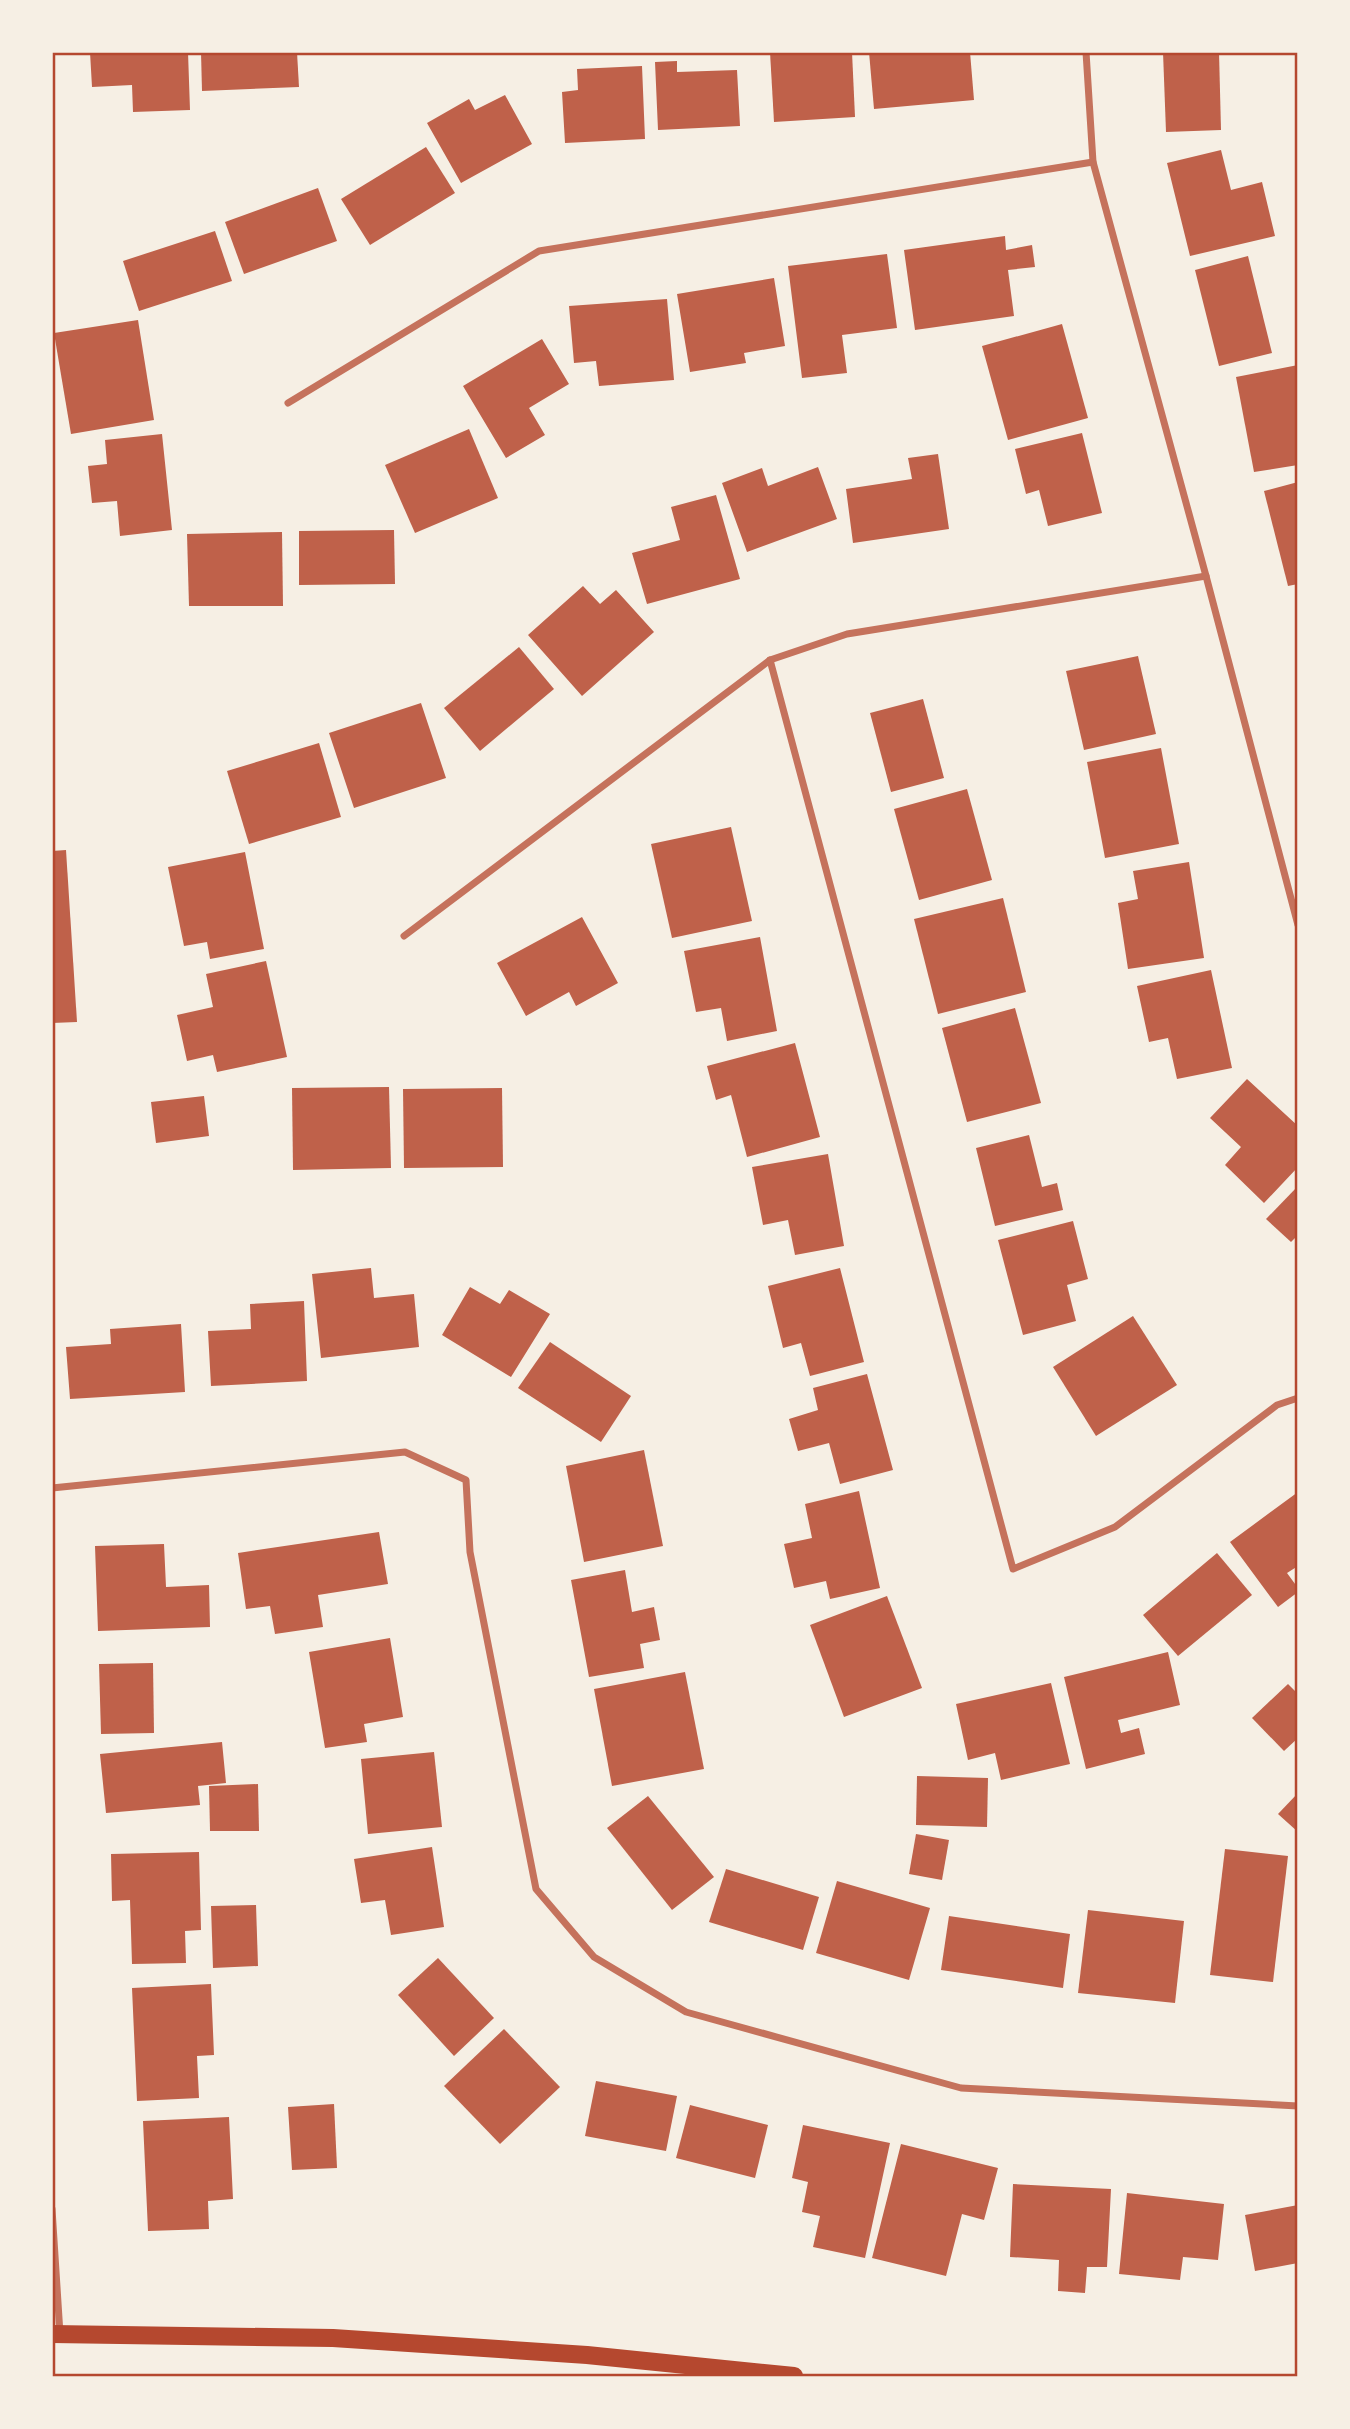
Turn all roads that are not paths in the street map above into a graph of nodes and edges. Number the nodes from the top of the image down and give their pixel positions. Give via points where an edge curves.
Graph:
1 (1086, 52) edge
2 (1093, 162) junction
3 (288, 403) dead end
4 (1206, 576) junction
5 (770, 660) junction
6 (1297, 925) edge
7 (404, 936) dead end
8 (1297, 1398) edge
9 (52, 1488) edge
10 (1297, 2106) edge
11 (52, 2209) edge
12 (56, 2334) edge
13 (794, 2376) edge

1 - 2 street
2 - 3 street via 539,251
2 - 4 street
4 - 5 street via 847,634
4 - 6 street
5 - 7 street
5 - 8 street via 1013,1569 1115,1527 1277,1405
9 - 10 street via 405,1452 466,1480 470,1552 536,1889 594,1957 686,2012 961,2088
11 - 12 street
12 - 13 main road via 333,2338 587,2355

